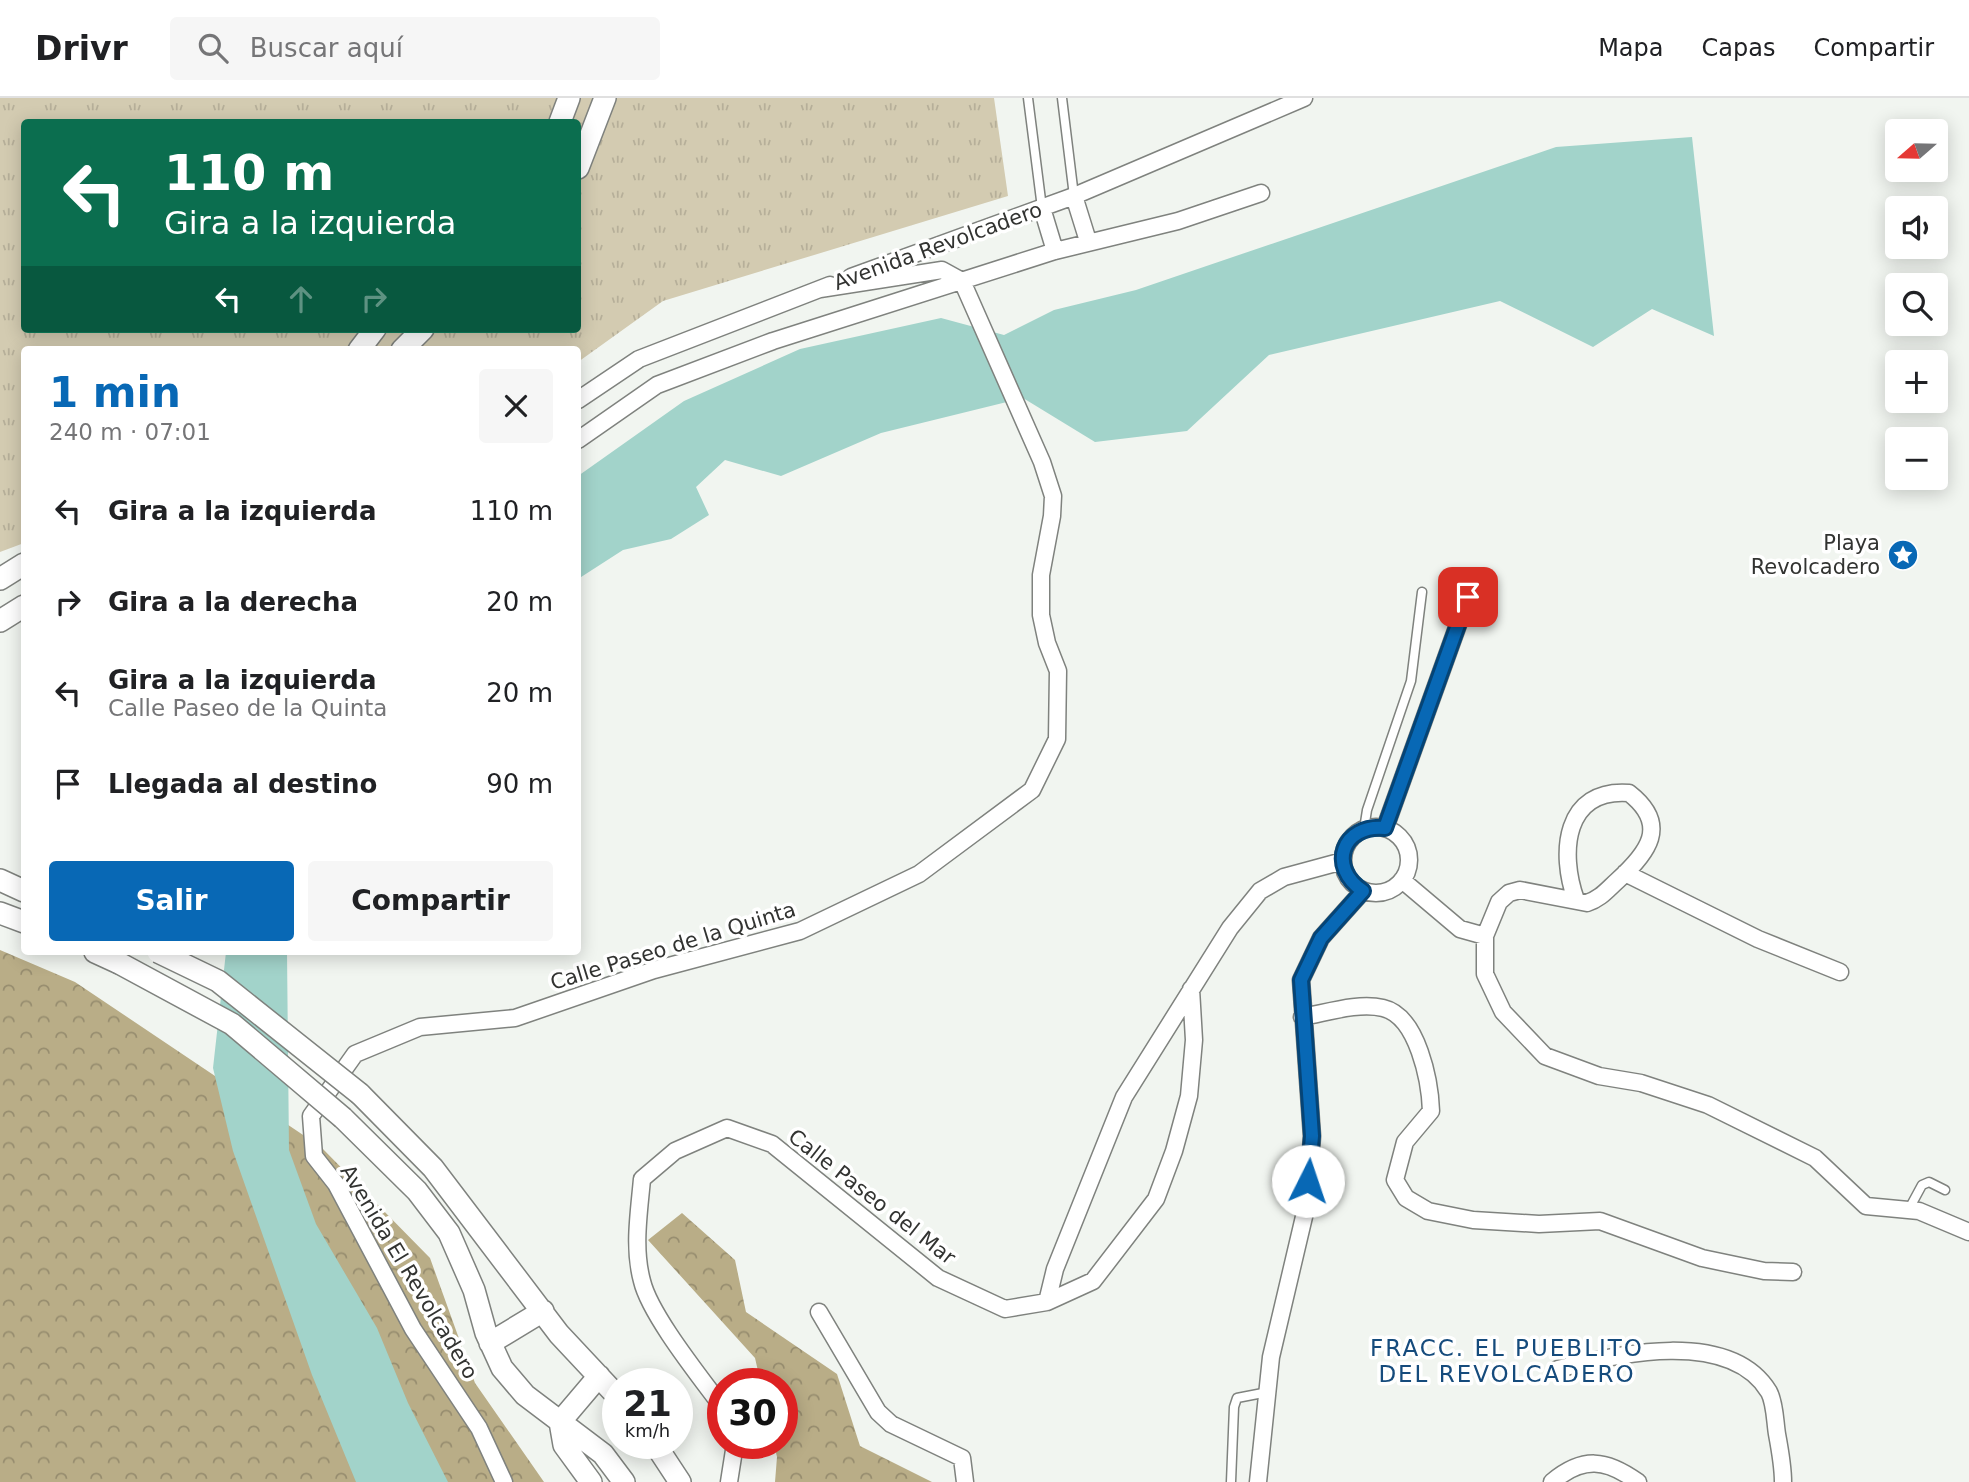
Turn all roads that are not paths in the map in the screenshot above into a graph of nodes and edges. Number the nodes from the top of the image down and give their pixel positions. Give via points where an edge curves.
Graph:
1 (569, 98) edge
2 (605, 98) edge
3 (1028, 98) edge
4 (1062, 98) edge
5 (1304, 98) edge
6 (561, 119) edge
7 (581, 160) edge
8 (1261, 193) dead end
9 (1074, 196) junction
10 (1042, 208) junction
11 (1088, 242) junction
12 (1055, 251) junction
13 (962, 281) junction
14 (820, 289) junction
15 (419, 333) edge
16 (406, 346) edge
17 (581, 398) edge
18 (581, 438) edge
19 (21, 566) edge
20 (0, 579) edge
21 (1422, 592) dead end
22 (1468, 597) dead end
23 (21, 608) edge
24 (0, 621) edge
25 (1385, 828) junction
26 (1364, 829) junction
27 (1342, 861) junction
28 (1625, 873) junction
29 (0, 880) edge
30 (1402, 880) junction
31 (21, 890) edge
32 (1363, 891) junction
33 (1576, 900) junction
34 (0, 913) edge
35 (21, 921) edge
36 (1485, 936) junction
37 (102, 955) edge
38 (164, 955) edge
39 (1840, 972) dead end
40 (1191, 989) junction
41 (1302, 1017) junction
42 (311, 1116) joint
43 (1945, 1190) dead end
44 (1908, 1212) junction
45 (1969, 1231) edge
46 (1793, 1272) dead end
47 (1047, 1302) junction
48 (543, 1311) junction
49 (819, 1312) dead end
50 (490, 1343) junction
51 (1558, 1369) dead end
52 (599, 1376) junction
53 (602, 1379) edge
54 (707, 1386) edge
55 (1268, 1392) junction
56 (560, 1422) junction
57 (665, 1459) edge
58 (733, 1459) edge
59 (1629, 1480) edge
60 (504, 1482) edge
61 (591, 1482) edge
62 (624, 1482) edge
63 (680, 1482) edge
64 (729, 1482) edge
65 (965, 1482) edge
66 (1231, 1482) edge
67 (1258, 1482) edge
68 (1552, 1482) edge
69 (1783, 1482) edge

1 - 6 main road
2 - 7 main road
3 - 10 lane
4 - 9 lane
5 - 9 street, Avenida Revolcadero
8 - 11 street, Avenida Revolcadero
9 - 10 street, Avenida Revolcadero
9 - 11 street
10 - 12 street
10 - 14 street, Avenida Revolcadero
11 - 12 street, Avenida Revolcadero
12 - 13 street, Avenida Revolcadero
13 - 14 street via 942,270
13 - 18 street, Avenida Revolcadero via 773,341 657,385
13 - 42 street, Calle Paseo de la Quinta via 1053,496 1041,575 1041,615 1058,671 1057,739 1032,790 919,874 800,931 654,970 515,1018 420,1027 355,1054
14 - 17 street, Avenida Revolcadero via 639,359
15 - 16 main road
19 - 20 main road
21 - 26 lane via 1411,681
22 - 25 street
23 - 24 main road
25 - 26 street
25 - 30 street via 1407,849 1409,860
26 - 27 street via 1353,836
27 - 32 street via 1353,884
27 - 40 street via 1284,877 1260,891
28 - 33 street via 1596,900
28 - 33 street via 1641,858 1652,830 1649,814 1629,793 1597,796 1580,809 1572,829 1566,868
28 - 39 street via 1758,939
29 - 31 main road
30 - 32 street via 1389,891
30 - 36 street via 1461,929
32 - 41 street via 1321,938 1301,980
33 - 36 street via 1520,890 1509,893 1499,902
34 - 35 main road
36 - 44 street via 1485,974 1503,1012 1545,1056 1599,1076 1641,1083 1708,1105 1815,1158 1866,1206
37 - 50 main road, bridge via 232,1024 343,1118 417,1191 449,1233 474,1290
38 - 48 main road, bridge via 218,981 360,1094 433,1168
40 - 47 street via 1124,1097 1055,1269
40 - 47 street, Calle Paseo del Mar via 1194,1040 1189,1096 1156,1199 1093,1281
41 - 46 street via 1384,1008 1410,1031 1430,1085 1430,1111 1405,1142 1395,1180 1406,1198 1428,1211 1474,1220 1539,1224 1600,1221 1702,1258
41 - 55 street via 1312,1136 1307,1204 1271,1357
42 - 60 street, Avenida El Revolcadero via 314,1156 336,1184 413,1329 479,1428
43 - 44 lane via 1929,1182 1922,1185
44 - 45 street via 1919,1211
47 - 54 street, Calle Paseo del Mar via 1005,1309 938,1279 772,1144 727,1128 675,1151 642,1179 636,1245 642,1284
48 - 50 main road
48 - 52 main road
49 - 65 street via 878,1412 891,1424 962,1458
50 - 56 main road via 502,1368 525,1395
51 - 69 street via 1612,1356 1668,1350 1714,1355 1742,1367 1769,1393
52 - 53 main road
52 - 56 main road
55 - 66 lane via 1237,1398
55 - 67 street
56 - 61 main road via 564,1445
56 - 62 main road via 603,1454
57 - 63 main road
58 - 64 street
59 - 68 street via 1609,1465 1591,1462 1570,1468

